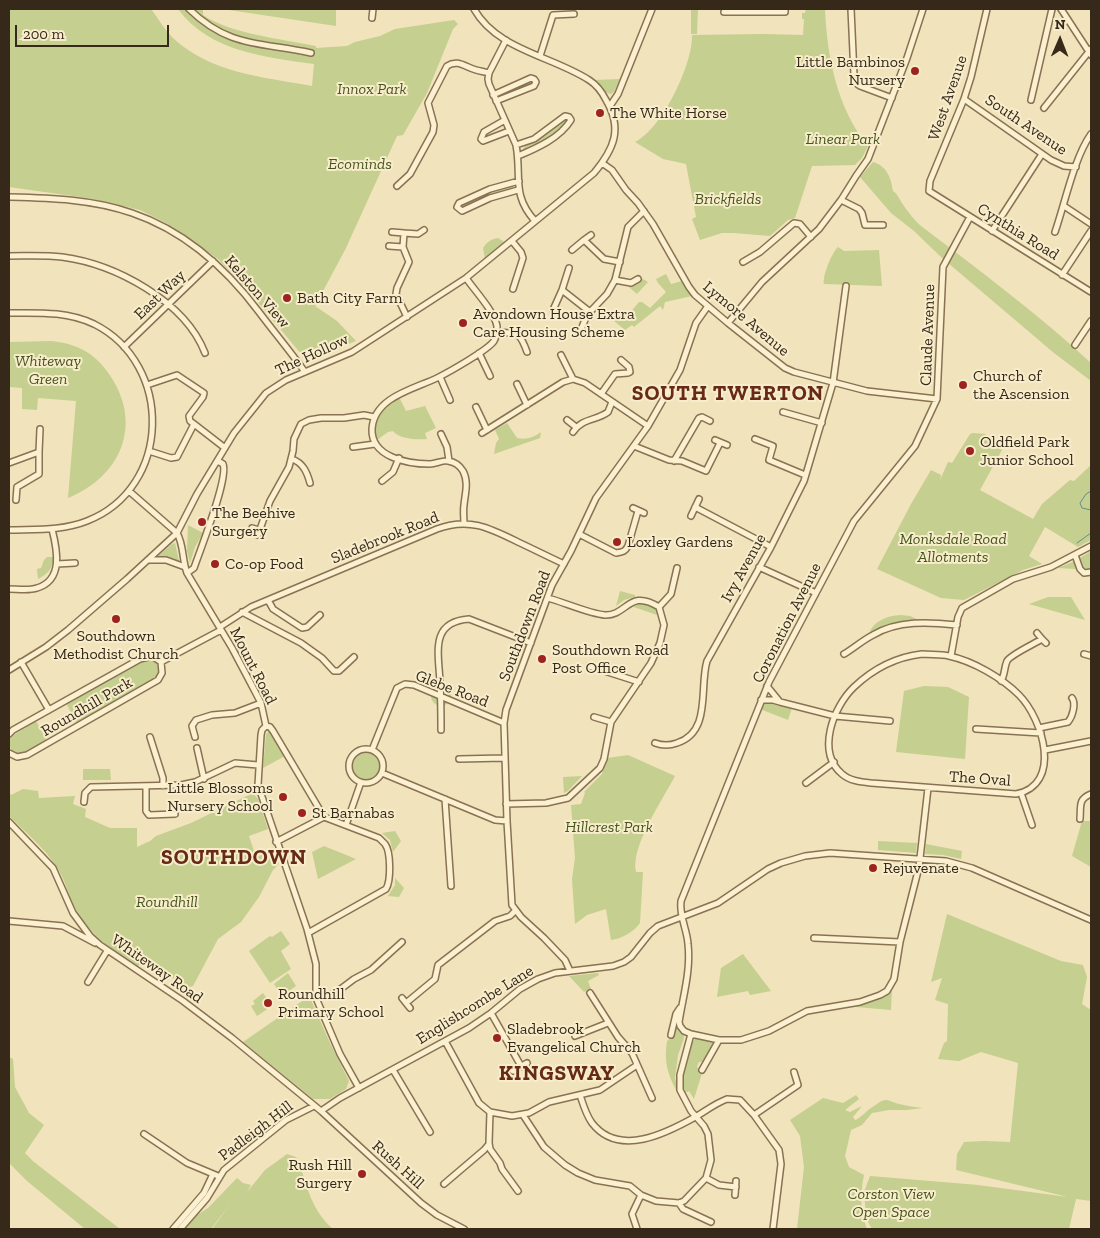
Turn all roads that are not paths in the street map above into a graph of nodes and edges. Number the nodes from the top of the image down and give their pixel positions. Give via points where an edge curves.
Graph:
1 (189, 9) edge
2 (373, 9) edge
3 (474, 9) edge
4 (652, 9) edge
5 (785, 9) edge
6 (851, 9) edge
7 (922, 9) edge
8 (987, 9) edge
9 (1052, 9) edge
10 (1061, 9) edge
11 (742, 10) edge
12 (724, 12) dead end
13 (574, 14) dead end
14 (372, 18) dead end
15 (506, 40) junction
16 (308, 50) dead end
17 (1091, 52) edge
18 (540, 56) junction
19 (489, 73) junction
20 (493, 95) junction
21 (892, 98) junction
22 (964, 98) junction
23 (1031, 100) dead end
24 (496, 102) junction
25 (610, 106) junction
26 (1044, 108) dead end
27 (505, 120) junction
28 (509, 131) junction
29 (1091, 134) edge
30 (516, 145) junction
31 (1042, 154) junction
32 (518, 156) junction
33 (602, 163) junction
34 (1076, 167) junction
35 (519, 181) junction
36 (397, 186) dead end
37 (518, 190) junction
38 (931, 193) joint
39 (9, 197) edge
40 (841, 200) junction
41 (1064, 206) junction
42 (644, 211) junction
43 (970, 218) junction
44 (534, 221) junction
45 (1091, 224) edge
46 (883, 225) dead end
47 (424, 230) dead end
48 (1091, 230) edge
49 (992, 231) junction
50 (392, 232) dead end
51 (1055, 232) dead end
52 (404, 233) junction
53 (591, 235) dead end
54 (811, 237) junction
55 (584, 240) junction
56 (512, 241) junction
57 (389, 246) dead end
58 (403, 247) junction
59 (572, 250) dead end
60 (9, 256) edge
61 (213, 261) junction
62 (620, 262) junction
63 (743, 262) dead end
64 (569, 268) dead end
65 (510, 270) dead end
66 (518, 272) junction
67 (1062, 275) junction
68 (466, 278) junction
69 (638, 279) dead end
70 (615, 280) junction
71 (846, 286) dead end
72 (512, 289) dead end
73 (562, 290) junction
74 (1091, 292) edge
75 (168, 305) junction
76 (708, 306) junction
77 (553, 310) dead end
78 (590, 312) junction
79 (9, 313) edge
80 (407, 316) junction
81 (728, 323) junction
82 (1090, 326) edge
83 (497, 332) junction
84 (580, 332) dead end
85 (1075, 345) dead end
86 (124, 347) junction
87 (527, 352) dead end
88 (205, 353) dead end
89 (479, 353) junction
90 (561, 355) dead end
91 (622, 360) dead end
92 (305, 372) junction
93 (490, 376) dead end
94 (440, 377) junction
95 (572, 379) junction
96 (833, 383) junction
97 (517, 384) dead end
98 (147, 385) junction
99 (600, 394) junction
100 (937, 398) junction
101 (450, 400) dead end
102 (612, 402) junction
103 (527, 405) junction
104 (476, 407) dead end
105 (783, 412) dead end
106 (374, 417) junction
107 (567, 420) dead end
108 (710, 420) dead end
109 (822, 423) junction
110 (194, 424) junction
111 (648, 426) junction
112 (576, 427) junction
113 (40, 429) dead end
114 (573, 432) dead end
115 (441, 434) dead end
116 (39, 435) junction
117 (46, 435) dead end
118 (756, 439) dead end
119 (374, 444) junction
120 (727, 445) dead end
121 (634, 446) junction
122 (353, 447) dead end
123 (226, 448) junction
124 (149, 451) junction
125 (39, 452) junction
126 (399, 458) junction
127 (292, 459) junction
128 (218, 461) junction
129 (449, 461) junction
130 (674, 461) junction
131 (9, 463) edge
132 (806, 475) junction
133 (382, 481) dead end
134 (310, 483) dead end
135 (129, 491) junction
136 (699, 499) dead end
137 (16, 500) dead end
138 (695, 507) junction
139 (638, 510) dead end
140 (691, 516) dead end
141 (464, 524) junction
142 (252, 528) dead end
143 (52, 529) junction
144 (9, 530) edge
145 (177, 533) junction
146 (579, 534) junction
147 (1091, 546) edge
148 (771, 547) junction
149 (1075, 555) junction
150 (148, 560) junction
151 (75, 563) dead end
152 (58, 564) junction
153 (564, 564) junction
154 (185, 567) junction
155 (758, 567) junction
156 (677, 568) dead end
157 (188, 573) junction
158 (1091, 574) edge
159 (9, 589) edge
160 (816, 594) junction
161 (548, 598) junction
162 (268, 600) junction
163 (659, 607) junction
164 (242, 612) junction
165 (320, 615) dead end
166 (957, 625) junction
167 (221, 628) junction
168 (1037, 633) dead end
169 (531, 643) junction
170 (844, 654) dead end
171 (1084, 654) dead end
172 (951, 656) junction
173 (1091, 656) edge
174 (354, 657) dead end
175 (21, 662) junction
176 (161, 662) junction
177 (589, 666) dead end
178 (9, 670) edge
179 (1001, 681) junction
180 (639, 682) junction
181 (767, 686) junction
182 (439, 696) junction
183 (1072, 698) dead end
184 (761, 700) junction
185 (780, 702) junction
186 (261, 703) junction
187 (49, 710) junction
188 (835, 716) junction
189 (594, 717) dead end
190 (890, 721) dead end
191 (611, 722) junction
192 (504, 723) junction
193 (266, 726) junction
194 (976, 729) dead end
195 (441, 730) dead end
196 (1040, 730) junction
197 (9, 734) edge
198 (150, 737) dead end
199 (195, 737) dead end
200 (1091, 741) edge
201 (655, 743) dead end
202 (662, 745) junction
203 (197, 748) dead end
204 (372, 750) junction
205 (1045, 750) junction
206 (9, 752) edge
207 (659, 752) dead end
208 (504, 758) junction
209 (459, 759) dead end
210 (834, 762) junction
211 (258, 765) junction
212 (382, 773) junction
213 (204, 779) junction
214 (361, 782) junction
215 (806, 783) dead end
216 (146, 786) junction
217 (162, 786) junction
218 (928, 788) junction
219 (1021, 793) junction
220 (1091, 794) edge
221 (445, 798) junction
222 (84, 802) dead end
223 (506, 804) junction
224 (175, 814) dead end
225 (324, 817) junction
226 (1080, 819) dead end
227 (506, 821) junction
228 (9, 822) edge
229 (346, 825) junction
230 (1032, 825) dead end
231 (276, 842) junction
232 (921, 859) junction
233 (451, 886) dead end
234 (516, 911) junction
235 (682, 916) junction
236 (1091, 920) edge
237 (9, 921) edge
238 (308, 933) junction
239 (814, 938) dead end
240 (402, 942) dead end
241 (900, 942) junction
242 (100, 945) junction
243 (107, 951) junction
244 (570, 971) junction
245 (88, 982) dead end
246 (590, 994) dead end
247 (316, 998) junction
248 (402, 998) dead end
249 (406, 1002) junction
250 (682, 1006) junction
251 (410, 1008) dead end
252 (491, 1013) junction
253 (608, 1023) junction
254 (691, 1034) junction
255 (671, 1035) dead end
256 (575, 1036) dead end
257 (719, 1040) junction
258 (445, 1041) junction
259 (528, 1063) dead end
260 (637, 1065) junction
261 (521, 1066) junction
262 (393, 1070) junction
263 (702, 1070) dead end
264 (513, 1071) dead end
265 (794, 1072) dead end
266 (359, 1088) junction
267 (580, 1095) junction
268 (652, 1098) dead end
269 (314, 1106) junction
270 (321, 1111) junction
271 (490, 1112) junction
272 (523, 1115) junction
273 (754, 1115) junction
274 (696, 1116) junction
275 (430, 1132) dead end
276 (144, 1134) dead end
277 (489, 1143) junction
278 (216, 1175) junction
279 (706, 1178) junction
280 (444, 1184) dead end
281 (518, 1191) dead end
282 (641, 1195) junction
283 (734, 1195) dead end
284 (679, 1203) junction
285 (711, 1222) dead end
286 (173, 1229) edge
287 (180, 1229) edge
288 (464, 1229) edge
289 (637, 1229) edge
290 (773, 1229) edge

1 - 16 street via 223,34 249,42
2 - 14 street
3 - 15 street via 483,23
4 - 25 street via 618,94
5 - 11 street via 785,12
6 - 21 street via 856,83
7 - 21 street
8 - 22 street, West Avenue
9 - 23 street
10 - 17 street
11 - 12 street
13 - 18 street via 554,15
15 - 18 street
15 - 19 street
17 - 26 street
18 - 25 street via 591,81
19 - 20 street
19 - 36 street via 460,63 447,66 428,103 433,132 407,181
20 - 24 street
20 - 24 street via 531,78 536,82 534,86
21 - 40 street via 871,152
22 - 31 street, South Avenue
22 - 38 street, West Avenue via 930,181 928,188
24 - 27 street
25 - 33 street, The Hollow via 616,133
27 - 28 street
27 - 28 street via 484,132 481,139 488,140
28 - 30 street
29 - 34 street
30 - 32 street
30 - 32 street via 534,139 565,116 569,117 570,120 556,135
31 - 34 street, South Avenue via 1057,164
31 - 49 street
32 - 35 street
33 - 42 street, Lymore Avenue via 612,170
33 - 44 street, The Hollow
34 - 41 street
35 - 37 street
35 - 37 street via 490,189 459,203 457,207 462,211
37 - 44 street via 523,206
38 - 43 street, Cynthia Road
39 - 61 street, Kelston View via 75,200 134,213 163,226
40 - 46 street via 859,209 865,225
40 - 54 street
41 - 45 street
41 - 51 street
42 - 62 street via 628,227
42 - 76 street, Lymore Avenue via 689,287
43 - 49 street, Cynthia Road
43 - 100 street, Claude Avenue via 943,267
44 - 56 street, The Hollow
47 - 52 street via 418,234
48 - 67 street
49 - 67 street, Cynthia Road
50 - 52 street
52 - 58 street
53 - 55 street
54 - 63 street via 800,224 794,223
54 - 81 street via 770,273
55 - 59 street
55 - 62 street via 604,259
56 - 66 street via 522,255
56 - 68 street, The Hollow
57 - 58 street
58 - 80 street via 409,262 398,282 396,294
60 - 75 street via 42,255 84,261 125,276
61 - 75 street, East Way
61 - 92 street, Kelston View via 248,297
62 - 70 street
64 - 73 street
65 - 66 street
66 - 72 street
67 - 74 street, Cynthia Road
68 - 80 street, The Hollow
68 - 83 street via 492,316
69 - 70 street via 626,283
70 - 78 street
71 - 96 street, Ivy Avenue
73 - 77 street
73 - 78 street
75 - 86 street, East Way
75 - 88 street via 188,325
76 - 81 street, Lymore Avenue
76 - 111 street, Southdown Road via 696,323 680,370
78 - 84 street
79 - 86 street via 70,316 96,325
80 - 92 street, The Hollow via 352,352
81 - 96 street, Lymore Avenue via 786,368
82 - 85 street
83 - 87 street via 519,335
83 - 89 street via 494,341
86 - 98 street
89 - 93 street
89 - 94 street
90 - 95 street
91 - 99 street via 630,372 615,374
92 - 123 street, The Hollow via 266,393
94 - 101 street
94 - 106 street via 409,388
95 - 99 street
95 - 103 street
96 - 100 street, Lymore Avenue via 867,391
96 - 109 street, Ivy Avenue
97 - 103 street
98 - 110 street via 177,374 202,391 203,397 189,416
98 - 124 street via 153,408
99 - 102 street
100 - 160 street, Coronation Avenue via 915,446 860,511
102 - 111 street
102 - 112 street via 605,414 585,420
103 - 104 street via 484,431
105 - 109 street
106 - 119 street
106 - 127 street via 308,420 296,431
107 - 112 street
108 - 130 street via 699,418
109 - 132 street, Ivy Avenue
110 - 123 street
110 - 124 street via 175,459
111 - 121 street, Southdown Road
112 - 114 street
113 - 116 street
115 - 129 street
116 - 117 street
116 - 125 street
118 - 132 street via 773,446 769,460
119 - 122 street
119 - 126 street via 381,451
120 - 130 street via 717,441 706,471
121 - 130 street
121 - 146 street, Southdown Road via 596,498
123 - 128 street, The Hollow
124 - 135 street
125 - 131 street
125 - 137 street via 39,474 17,487
126 - 129 street via 431,464
126 - 133 street via 393,472
127 - 134 street via 302,466
127 - 142 street via 258,532
128 - 145 street, The Hollow
128 - 157 street via 223,464 225,473 194,568
129 - 141 street via 459,466 465,477
132 - 148 street, Ivy Avenue
135 - 143 street via 96,517
135 - 145 street
136 - 138 street
138 - 140 street
138 - 148 street
139 - 146 street via 628,546 622,552 610,550
141 - 153 street, Sladebrook Road via 495,530
141 - 162 street, Sladebrook Road via 437,529
143 - 144 street
143 - 152 street
145 - 150 street, The Hollow
145 - 154 street, Mount Road via 181,539
146 - 153 street, Southdown Road
147 - 149 street
148 - 155 street, Ivy Avenue
149 - 158 street via 1080,569
149 - 166 street via 1051,567 1013,579 968,604 960,611
150 - 154 street via 166,560
150 - 175 street, The Hollow via 68,630
151 - 152 street
152 - 159 street via 53,576 37,588
153 - 161 street, Southdown Road
154 - 157 street, Mount Road
155 - 160 street
155 - 202 street, Ivy Avenue via 707,661 698,725 684,741
156 - 163 street via 671,594
157 - 167 street, Mount Road
160 - 181 street, Coronation Avenue
161 - 163 street via 605,615 642,600
161 - 169 street, Southdown Road
162 - 164 street, Sladebrook Road
162 - 165 street via 273,609 302,628
163 - 180 street via 664,625 660,643
164 - 167 street, Sladebrook Road
164 - 174 street via 300,643 334,671 339,671
166 - 170 street via 914,623 892,627 873,634
166 - 172 street
167 - 176 street
167 - 186 street, Mount Road
168 - 179 street via 1044,641 1012,656
169 - 182 street via 477,620 451,623 442,633 437,649
169 - 192 street, Southdown Road
171 - 173 street
172 - 179 street, The Oval via 973,664
172 - 188 street, The Oval via 922,654 888,663 854,688
175 - 178 street, The Hollow
175 - 187 street, Roundhill Park
176 - 187 street, Roundhill Park via 146,656
176 - 206 street, Roundhill Park via 162,673 158,680 27,755 17,757
177 - 180 street
179 - 196 street, The Oval via 1020,696
180 - 191 street
181 - 184 street, Coronation Avenue
181 - 185 street
182 - 192 street, Glebe Road
182 - 195 street
182 - 204 street, Glebe Road via 414,685 396,688
183 - 196 street via 1074,703 1068,722
184 - 185 street
184 - 235 street, Coronation Avenue via 681,902
185 - 188 street
186 - 193 street, Mount Road
186 - 199 street via 196,720 192,726
187 - 197 street, Roundhill Park
188 - 190 street
188 - 210 street, The Oval via 829,740
189 - 191 street
191 - 223 street via 600,768 572,795 560,801
192 - 208 street, Southdown Road
193 - 211 street, Mount Road via 261,735
193 - 225 street via 273,731
194 - 196 street
196 - 205 street, The Oval
198 - 217 street
200 - 205 street
201 - 202 street, Ivy Avenue
202 - 207 street
203 - 213 street
204 - 212 street via 381,756
204 - 214 street via 362,749 351,758 350,771
205 - 219 street, The Oval via 1040,776 1032,787
208 - 209 street
208 - 223 street, Southdown Road
210 - 215 street
210 - 218 street, The Oval via 841,774 853,780
211 - 213 street via 235,763
211 - 231 street, Mount Road via 258,785
212 - 214 street via 376,780
212 - 221 street
213 - 217 street
214 - 229 street
216 - 217 street
216 - 222 street via 90,787
216 - 224 street via 146,811 149,814
218 - 219 street, The Oval
218 - 232 street
219 - 230 street
220 - 226 street via 1081,801
221 - 227 street via 495,820
221 - 233 street
223 - 227 street, Southdown Road
225 - 229 street
225 - 231 street
227 - 234 street, Southdown Road via 512,900
228 - 242 street, Whiteway Road via 53,868 73,913
229 - 238 street via 379,838 385,844 389,884 382,893
231 - 238 street, Mount Road
232 - 235 street, Englishcombe Lane via 830,853 805,856 781,863 751,879 718,903
232 - 236 street, Englishcombe Lane via 972,868
232 - 241 street
234 - 244 street via 565,960
234 - 249 street via 495,921 438,965 435,979
235 - 244 street, Englishcombe Lane via 658,926 624,962
235 - 250 street via 689,954
237 - 242 street via 63,926
238 - 247 street, Mount Road via 316,964
239 - 241 street
240 - 247 street via 372,970 334,994
241 - 257 street via 894,979 880,995 860,1002 807,1011 756,1036
242 - 243 street, Whiteway Road
243 - 245 street
243 - 269 street, Whiteway Road via 183,1001
244 - 252 street, Englishcombe Lane via 538,978
246 - 253 street
247 - 266 street, Mount Road
248 - 249 street
249 - 251 street
250 - 254 street via 679,1022 682,1030
250 - 255 street via 676,1014
252 - 258 street, Englishcombe Lane
252 - 261 street
253 - 256 street
253 - 260 street via 632,1053
254 - 257 street
254 - 274 street via 680,1075 680,1090
257 - 263 street
258 - 262 street, Englishcombe Lane
258 - 271 street via 479,1103
259 - 261 street
260 - 267 street via 606,1087
260 - 268 street
261 - 264 street
262 - 266 street, Englishcombe Lane
262 - 275 street
265 - 273 street via 799,1083 797,1086
266 - 270 street, Englishcombe Lane
267 - 272 street via 549,1102
267 - 274 street via 592,1123 618,1140 651,1138
269 - 270 street, Whiteway Road
269 - 278 street, Padleigh Hill via 286,1120
270 - 288 street, Rush Hill via 421,1203
271 - 272 street
271 - 277 street
272 - 282 street via 544,1147 565,1165 595,1180 630,1186
273 - 274 street via 745,1103 733,1098 721,1101
273 - 290 street via 779,1150 781,1164
274 - 279 street via 708,1134 711,1153
276 - 278 street via 187,1163
277 - 280 street
277 - 281 street
278 - 286 street
278 - 287 street, Padleigh Hill via 207,1198
279 - 283 street via 719,1185 736,1184
279 - 284 street
282 - 284 street via 656,1201
282 - 289 street via 632,1214
284 - 285 street via 683,1209

